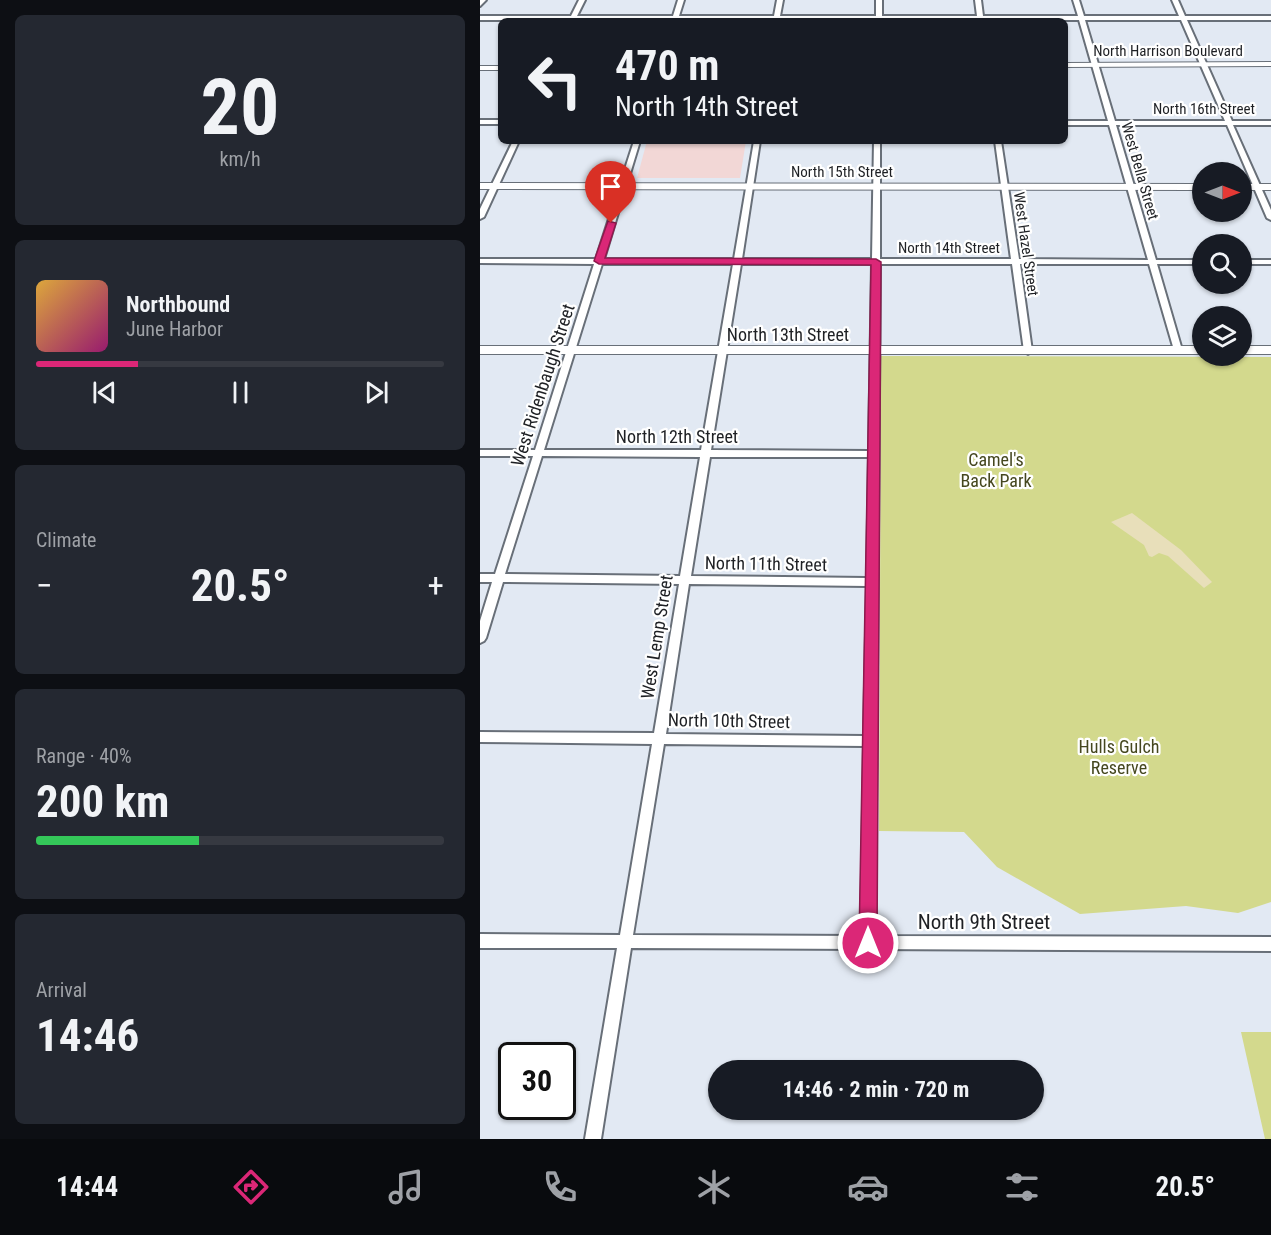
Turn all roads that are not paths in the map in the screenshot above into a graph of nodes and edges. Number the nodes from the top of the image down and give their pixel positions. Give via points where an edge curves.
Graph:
1 (483, 0) edge
2 (582, 0) edge
3 (681, 0) edge
4 (780, 0) edge
5 (879, 0) edge
6 (978, 0) edge
7 (1076, 0) edge
8 (1174, 0) edge
9 (480, 4) edge
10 (480, 18) edge
11 (498, 18) edge
12 (573, 18) edge
13 (675, 18) edge
14 (776, 18) edge
15 (879, 18) edge
16 (981, 18) edge
17 (1068, 18) edge
18 (1082, 18) junction
19 (1183, 18) junction
20 (1271, 18) edge
21 (480, 64) edge
22 (498, 64) edge
23 (1068, 64) edge
24 (1271, 64) edge
25 (1096, 67) junction
26 (1204, 67) junction
27 (498, 68) edge
28 (480, 69) edge
29 (1068, 69) edge
30 (1271, 69) edge
31 (480, 122) edge
32 (498, 122) edge
33 (1068, 123) edge
34 (1112, 123) junction
35 (1229, 123) junction
36 (1271, 123) edge
37 (515, 144) edge
38 (636, 144) edge
39 (756, 144) edge
40 (877, 144) edge
41 (998, 144) edge
42 (480, 186) edge
43 (494, 186) junction
44 (623, 186) junction
45 (749, 186) junction
46 (877, 187) junction
47 (1004, 187) junction
48 (1131, 187) junction
49 (1192, 187) edge
50 (1252, 187) edge
51 (1257, 187) junction
52 (1271, 187) edge
53 (480, 217) edge
54 (1271, 218) edge
55 (480, 261) edge
56 (599, 261) junction
57 (737, 261) junction
58 (876, 262) junction
59 (1015, 262) junction
60 (1153, 262) junction
61 (1192, 262) edge
62 (1252, 262) edge
63 (1271, 262) edge
64 (480, 350) edge
65 (1179, 350) junction
66 (1192, 350) edge
67 (1252, 350) edge
68 (1271, 350) edge
69 (572, 351) junction
70 (722, 351) junction
71 (1028, 351) junction
72 (875, 352) junction
73 (480, 453) edge
74 (538, 453) junction
75 (705, 454) junction
76 (874, 454) junction
77 (480, 578) edge
78 (499, 578) junction
79 (685, 578) junction
80 (872, 582) junction
81 (480, 638) edge
82 (480, 737) edge
83 (659, 738) junction
84 (870, 741) junction
85 (480, 941) edge
86 (626, 942) junction
87 (868, 943) junction
88 (1271, 944) edge
89 (593, 1139) edge

1 - 9 street
2 - 12 street
3 - 13 street
4 - 14 street
5 - 15 street
6 - 16 street
7 - 18 street, West Bella Street
8 - 19 street
10 - 11 street
17 - 18 street
18 - 19 street
18 - 25 street, West Bella Street
19 - 20 street
19 - 26 street
21 - 22 street
23 - 25 street, North Harrison Boulevard
24 - 26 street, North Harrison Boulevard
25 - 26 street, North Harrison Boulevard
25 - 29 street, North Harrison Boulevard
25 - 34 street, West Bella Street
26 - 30 street, North Harrison Boulevard
26 - 35 street
27 - 28 street
31 - 32 street
33 - 34 street, North 16th Street
34 - 35 street, North 16th Street
34 - 48 street, West Bella Street
35 - 36 street, North 16th Street
35 - 51 street
37 - 43 street
38 - 44 street, West Ridenbaugh Street
39 - 45 street, West Lemp Street
40 - 46 street
41 - 47 street, West Hazel Street
42 - 43 street, North 15th Street
43 - 44 street, North 15th Street
43 - 53 street
44 - 45 street, North 15th Street
44 - 56 street, West Ridenbaugh Street
45 - 46 street, North 15th Street
45 - 57 street, West Lemp Street
46 - 47 street, North 15th Street
46 - 58 street
47 - 48 street, North 15th Street
47 - 59 street, West Hazel Street
48 - 49 street, North 15th Street
48 - 60 street, West Bella Street
50 - 51 street
51 - 52 street
51 - 54 street
55 - 56 street, North 14th Street
56 - 57 street, North 14th Street
56 - 69 street, West Ridenbaugh Street
57 - 58 street, North 14th Street
57 - 70 street, West Lemp Street
58 - 59 street, North 14th Street
58 - 72 street
59 - 60 street, North 14th Street
59 - 71 street, West Hazel Street
60 - 61 street, North 14th Street
60 - 65 street, West Bella Street
62 - 63 street
64 - 69 street, North 13th Street
65 - 66 street, North 13th Street
65 - 71 street, North 13th Street
67 - 68 street
69 - 70 street, North 13th Street
69 - 74 street, West Ridenbaugh Street
70 - 72 street, North 13th Street
70 - 75 street, West Lemp Street
71 - 72 street, North 13th Street
72 - 76 street
73 - 74 street, North 12th Street
74 - 75 street, North 12th Street
74 - 78 street, West Ridenbaugh Street
75 - 76 street, North 12th Street
75 - 79 street, West Lemp Street
76 - 80 street
77 - 78 street, North 11th Street
78 - 79 street, North 11th Street
78 - 81 street, West Ridenbaugh Street
79 - 80 street, North 11th Street
79 - 83 street, West Lemp Street
80 - 84 street
82 - 83 street, North 10th Street
83 - 84 street, North 10th Street
83 - 86 street, West Lemp Street
84 - 87 street
85 - 86 street, North 9th Street
86 - 87 street, North 9th Street
86 - 89 street, West Lemp Street
87 - 88 street, North 9th Street

